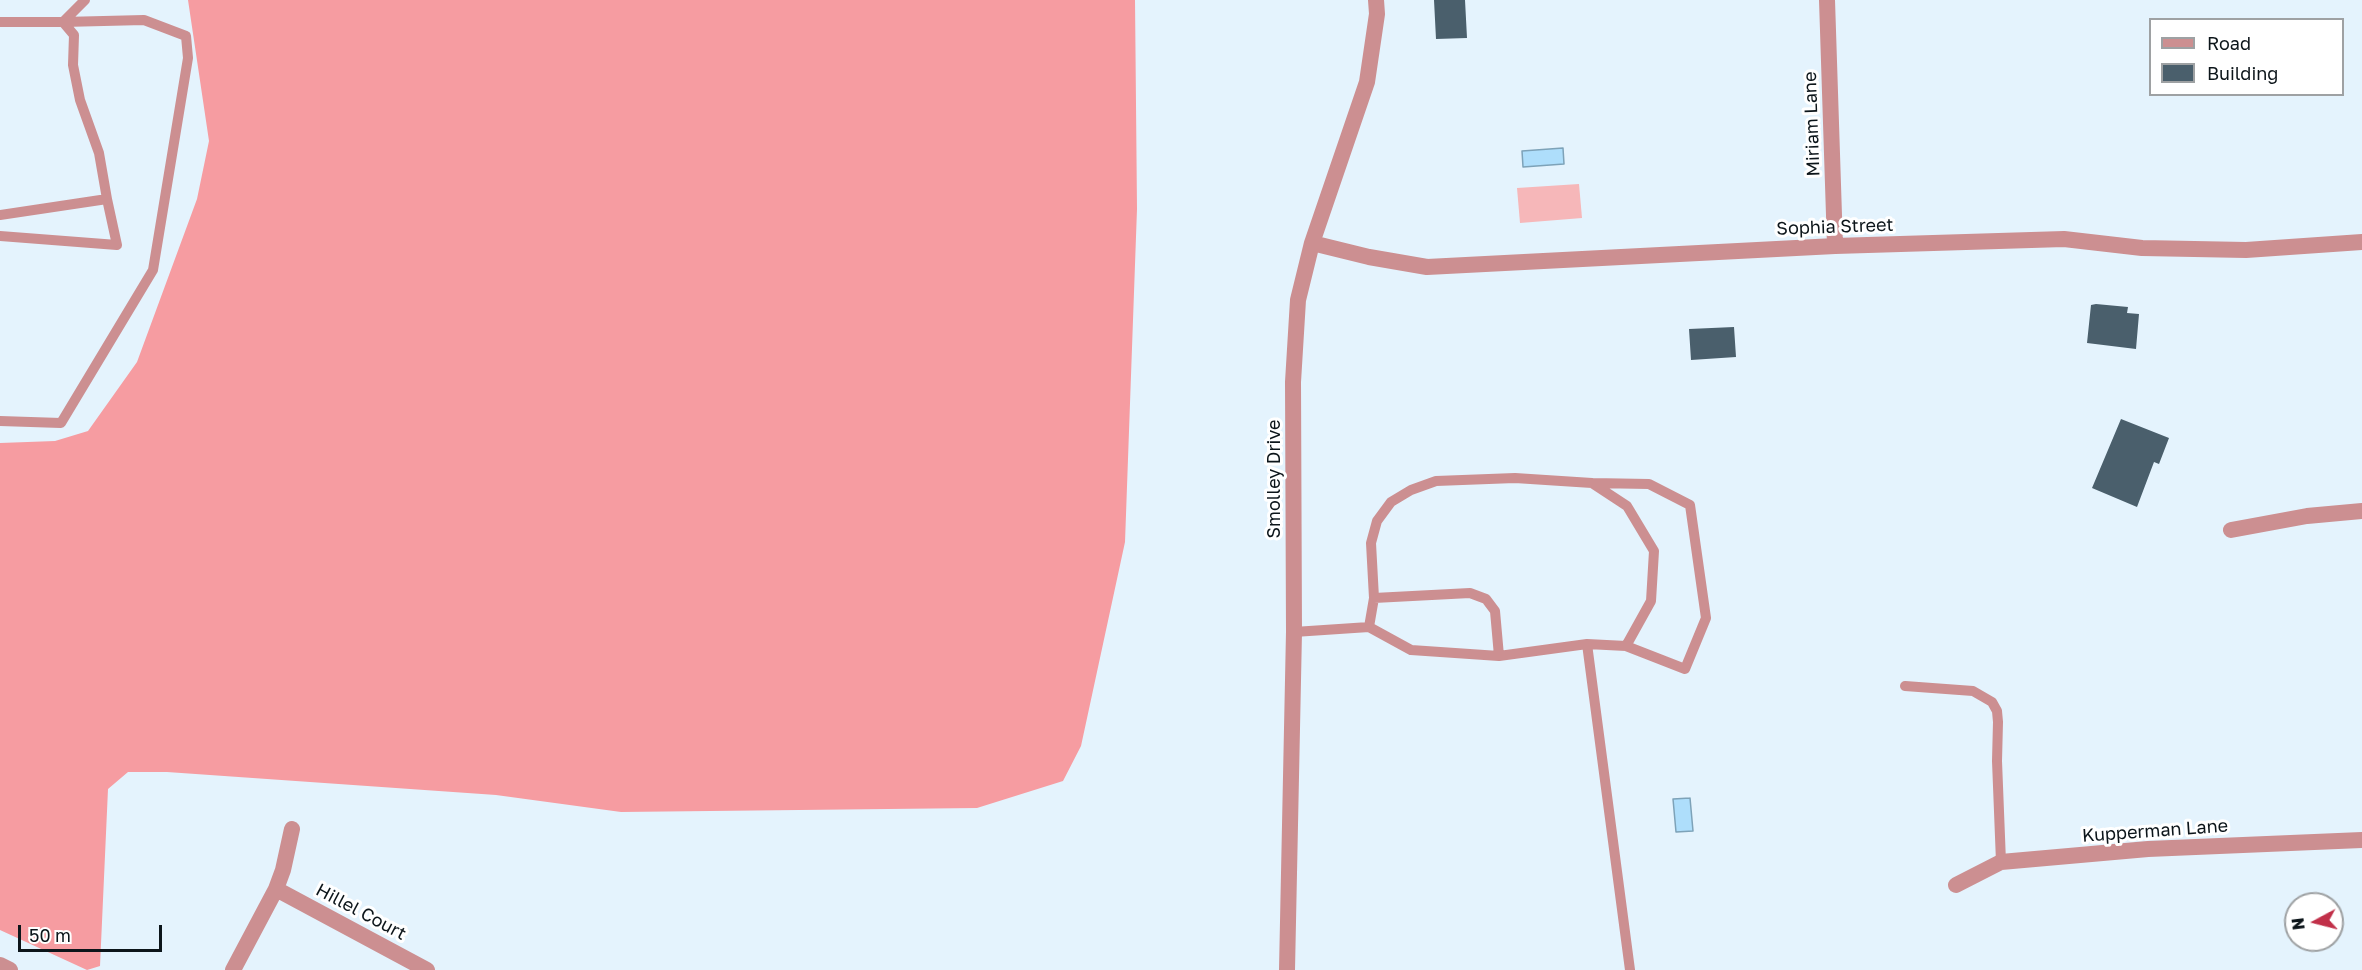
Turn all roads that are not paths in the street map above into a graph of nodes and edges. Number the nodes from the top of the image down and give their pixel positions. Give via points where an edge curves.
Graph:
1 (85, 0) edge
2 (1376, 0) edge
3 (1827, 0) edge
4 (0, 22) edge
5 (63, 22) junction
6 (106, 199) junction
7 (0, 215) edge
8 (0, 236) edge
9 (2362, 242) edge
10 (1312, 243) junction
11 (1835, 246) junction
12 (0, 421) edge
13 (1592, 483) junction
14 (2362, 510) edge
15 (2231, 530) dead end
16 (1374, 598) junction
17 (1369, 627) junction
18 (1294, 632) junction
19 (1587, 644) junction
20 (1626, 646) junction
21 (1499, 656) junction
22 (1905, 686) dead end
23 (292, 829) dead end
24 (2362, 840) edge
25 (2001, 862) junction
26 (1956, 885) dead end
27 (276, 889) junction
28 (0, 965) edge
29 (10, 970) edge
30 (233, 970) edge
31 (427, 970) edge
32 (1287, 970) edge
33 (1630, 970) edge

1 - 5 lane
2 - 10 street, Smolley Drive via 1367,82
3 - 11 street, Miriam Lane
4 - 5 lane
5 - 6 lane via 74,34 73,65 80,100 99,153
5 - 12 lane via 144,20 186,36 188,58 153,270 61,423
6 - 7 lane
6 - 8 lane via 117,246
9 - 11 street, Sophia Street via 2246,250 2142,248 2064,239
10 - 11 street, Sophia Street via 1427,267
10 - 18 street, Smolley Drive via 1298,300 1293,382
13 - 16 lane via 1504,478 1436,481 1411,490 1391,502 1377,521 1371,543
13 - 20 lane via 1627,506 1654,551 1651,601
13 - 20 lane via 1648,484 1690,505 1706,618 1685,669
14 - 15 street
16 - 17 lane
16 - 21 lane via 1470,593 1486,599 1495,611
17 - 18 lane
17 - 21 lane via 1411,650
18 - 32 street, Smolley Drive
19 - 20 lane
19 - 21 lane
19 - 33 lane
22 - 25 lane via 1973,691 1992,702 1997,711
23 - 27 street
24 - 25 street, Kupperman Lane via 2148,849
25 - 26 street, Kupperman Lane
27 - 30 street
27 - 31 street, Hillel Court
28 - 29 street

